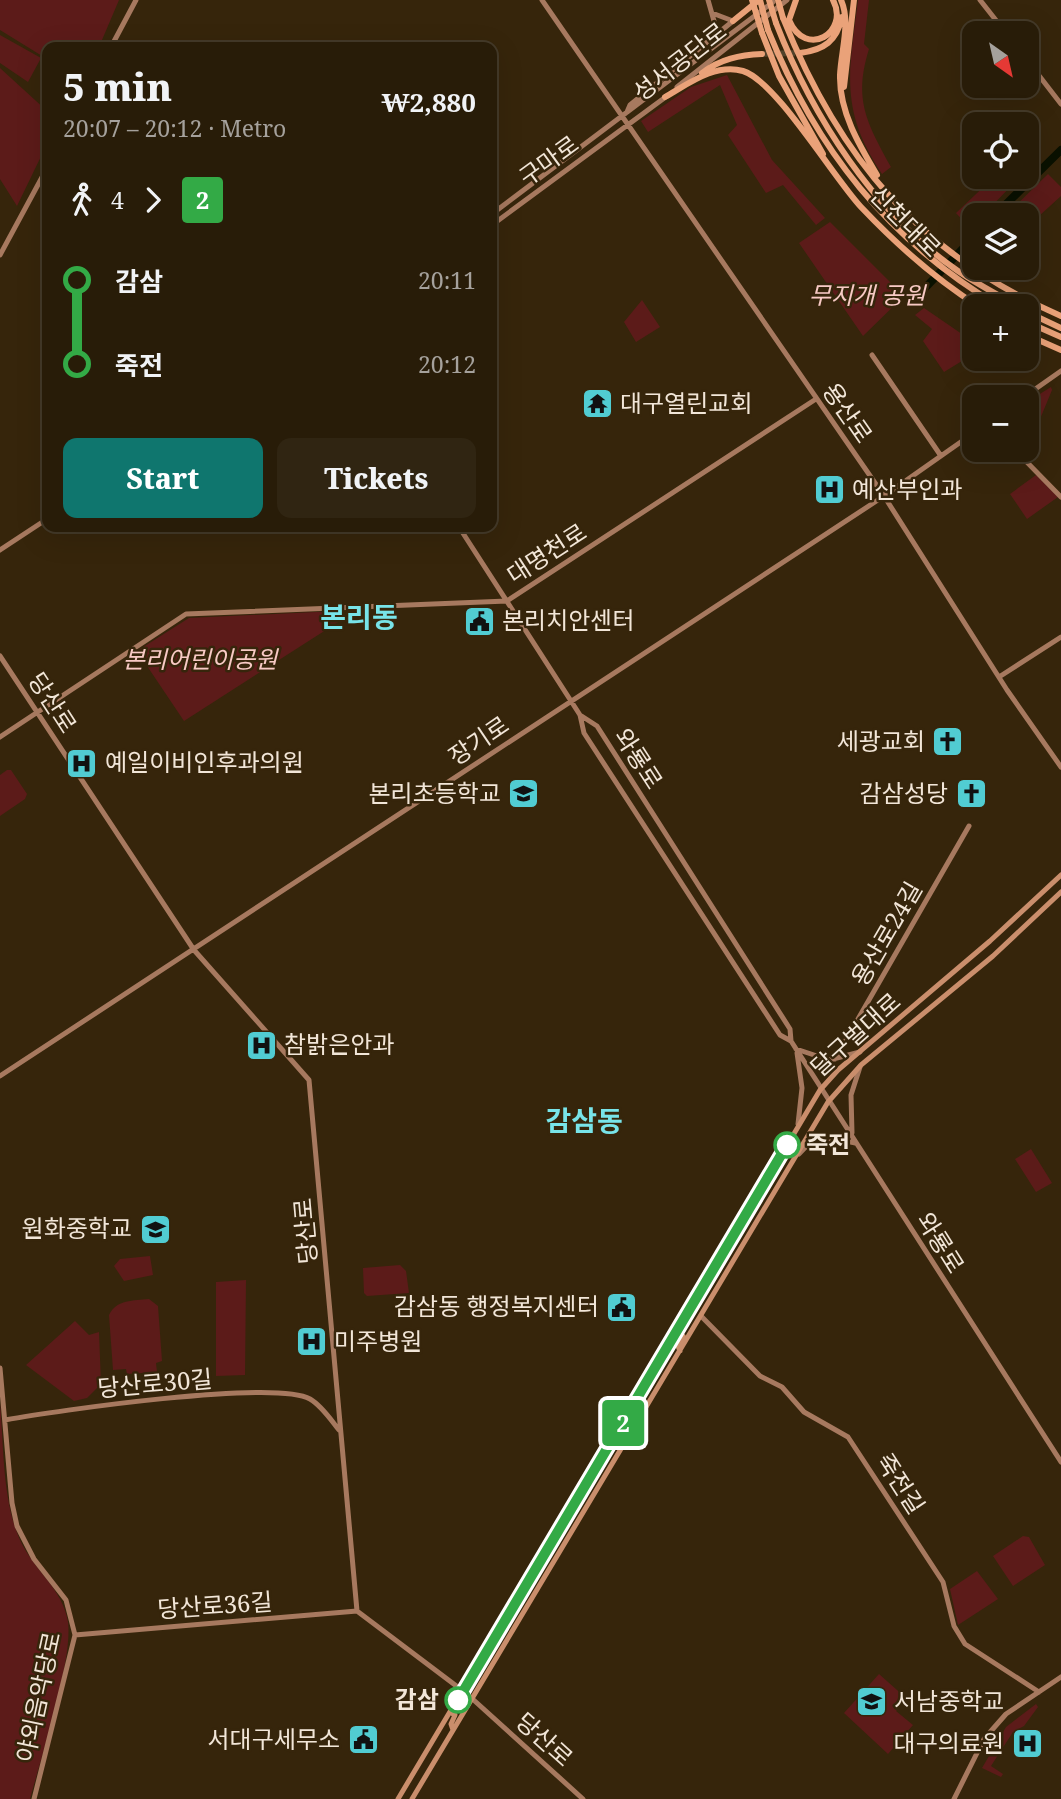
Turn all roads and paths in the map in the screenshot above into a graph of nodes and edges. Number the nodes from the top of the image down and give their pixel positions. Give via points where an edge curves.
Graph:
1 (135, 0) edge
2 (542, 0) edge
3 (708, 0) edge
4 (752, 0) edge
5 (759, 0) edge
6 (769, 0) edge
7 (776, 0) edge
8 (787, 0) edge
9 (796, 0) edge
10 (837, 0) edge
11 (854, 0) edge
12 (980, 0) edge
13 (712, 13) junction
14 (733, 21) junction
15 (997, 21) edge
16 (765, 31) junction
17 (710, 41) junction
18 (114, 42) edge
19 (800, 53) tunnel mouth
20 (762, 54) tunnel mouth
21 (1040, 77) edge
22 (695, 79) junction
23 (843, 95) junction
24 (665, 97) junction
25 (1061, 104) edge
26 (624, 116) junction
27 (627, 125) junction
28 (42, 178) edge
29 (843, 185) junction
30 (886, 192) junction
31 (497, 211) edge
32 (497, 221) edge
33 (0, 255) edge
34 (979, 294) edge
35 (997, 294) edge
36 (962, 296) edge
37 (1061, 316) edge
38 (1039, 318) edge
39 (1039, 327) edge
40 (1061, 328) edge
41 (1061, 337) edge
42 (1039, 340) edge
43 (1061, 350) edge
44 (872, 355) dead end
45 (1061, 371) edge
46 (1039, 386) edge
47 (817, 399) junction
48 (962, 441) edge
49 (941, 456) junction
50 (1027, 462) edge
51 (884, 496) junction
52 (1061, 497) edge
53 (42, 522) edge
54 (462, 532) edge
55 (0, 550) edge
56 (507, 601) junction
57 (1061, 637) edge
58 (0, 656) edge
59 (999, 677) junction
60 (571, 701) junction
61 (38, 713) junction
62 (580, 715) junction
63 (0, 737) edge
64 (1061, 767) edge
65 (969, 826) dead end
66 (1061, 875) edge
67 (1061, 892) edge
68 (194, 950) junction
69 (791, 1041) junction
70 (796, 1049) junction
71 (860, 1052) junction
72 (835, 1059) junction
73 (861, 1065) junction
74 (0, 1076) edge
75 (820, 1090) junction
76 (828, 1102) junction
77 (797, 1124) junction
78 (852, 1136) junction
79 (856, 1143) junction
80 (792, 1162) junction
81 (701, 1316) junction
82 (676, 1331) junction
83 (680, 1351) junction
84 (0, 1368) edge
85 (5, 1420) junction
86 (341, 1432) junction
87 (1061, 1462) edge
88 (357, 1612) junction
89 (75, 1634) junction
90 (1061, 1677) edge
91 (463, 1691) junction
92 (1039, 1692) junction
93 (472, 1699) junction
94 (450, 1712) junction
95 (453, 1730) junction
96 (34, 1799) edge
97 (398, 1799) edge
98 (412, 1799) edge
99 (583, 1799) edge
100 (954, 1799) edge

1 - 18 main road
2 - 26 main road, 용산로
3 - 13 main road
4 - 16 highway, bridge
5 - 14 highway
5 - 16 highway, bridge
6 - 35 highway, bridge via 794,71 837,142 895,215 957,271
7 - 26 main road, 성서공단로
7 - 30 highway, bridge via 799,59 846,144
8 - 24 main road, 성서공단로
9 - 10 highway via 789,20 793,31 803,39 815,40 831,32 836,23
10 - 19 highway via 843,15 833,40 825,48
10 - 23 highway via 846,14 840,77
11 - 23 highway
12 - 15 main road
13 - 14 main road
13 - 17 main road
14 - 17 main road
16 - 29 highway via 779,76
16 - 34 highway via 828,147 889,222 934,264
17 - 26 main road via 630,106
20 - 22 highway via 740,55 712,65
21 - 25 main road
22 - 24 highway
22 - 29 highway via 728,69 756,77
23 - 30 highway via 859,146
24 - 27 main road, 성서공단로
26 - 27 main road, 용산로
26 - 31 main road, 구마로
27 - 32 main road, 구마로
27 - 47 main road, 용산로
28 - 33 main road
29 - 36 highway, 신천대로 via 927,272
30 - 37 highway, 신천대로 via 962,262
38 - 40 highway
39 - 41 highway
42 - 43 highway
44 - 49 main road
45 - 46 main road
47 - 51 main road, 용산로
47 - 56 main road, 대명천로
48 - 49 main road, 장기로
49 - 51 main road, 장기로
50 - 52 main road
51 - 59 main road, 용산로
51 - 60 main road, 장기로
53 - 55 main road
54 - 56 main road, 와룡로
56 - 60 main road, 와룡로
56 - 61 main road, 대명천로 via 186,614
57 - 59 main road
58 - 61 main road, 당산로
59 - 64 main road, 용산로
60 - 62 main road, 와룡로
60 - 68 main road, 장기로
61 - 63 main road, 대명천로
61 - 68 main road, 당산로
62 - 69 main road, 와룡로 via 584,733 780,1035
62 - 69 main road, 와룡로 via 597,726 790,1029
65 - 72 main road, 용산로24길
66 - 71 main road, 달구벌대로
67 - 73 main road, 달구벌대로 via 993,956
68 - 74 main road, 장기로
68 - 86 main road, 당산로 via 309,1080
69 - 70 main road, 와룡로
70 - 72 main road
70 - 75 main road, 와룡로
70 - 77 main road via 802,1088
71 - 72 main road
71 - 75 main road, 달구벌대로
73 - 76 main road, 달구벌대로
73 - 78 main road via 851,1095
75 - 76 main road, 와룡로
75 - 77 main road, 달구벌대로
76 - 78 main road, 와룡로
76 - 80 main road, 달구벌대로
77 - 82 main road, 달구벌대로
78 - 79 main road, 와룡로
79 - 80 main road via 828,1137 813,1140
79 - 87 main road, 와룡로
80 - 81 main road, 달구벌대로
81 - 83 main road, 달구벌대로
81 - 92 main road, 죽전길 via 760,1376 782,1387 804,1412 848,1437 943,1582 954,1626 965,1644
82 - 83 main road via 683,1336
82 - 91 main road, 달구벌대로
83 - 93 main road, 달구벌대로
84 - 85 main road, 야외음악당로
85 - 86 main road, 당산로30길 via 93,1406 272,1392 309,1398
85 - 89 main road, 야외음악당로 via 17,1525 34,1559 66,1601
86 - 88 main road, 당산로
88 - 89 main road, 당산로36길
88 - 91 main road, 당산로
89 - 96 main road, 야외음악당로
90 - 92 main road
91 - 93 main road, 당산로
91 - 94 main road, 달구벌대로
92 - 100 main road via 1006,1714 984,1739
93 - 95 main road, 달구벌대로
93 - 99 main road, 당산로
94 - 95 main road via 455,1715
94 - 97 main road, 달구벌대로
95 - 98 main road, 달구벌대로

